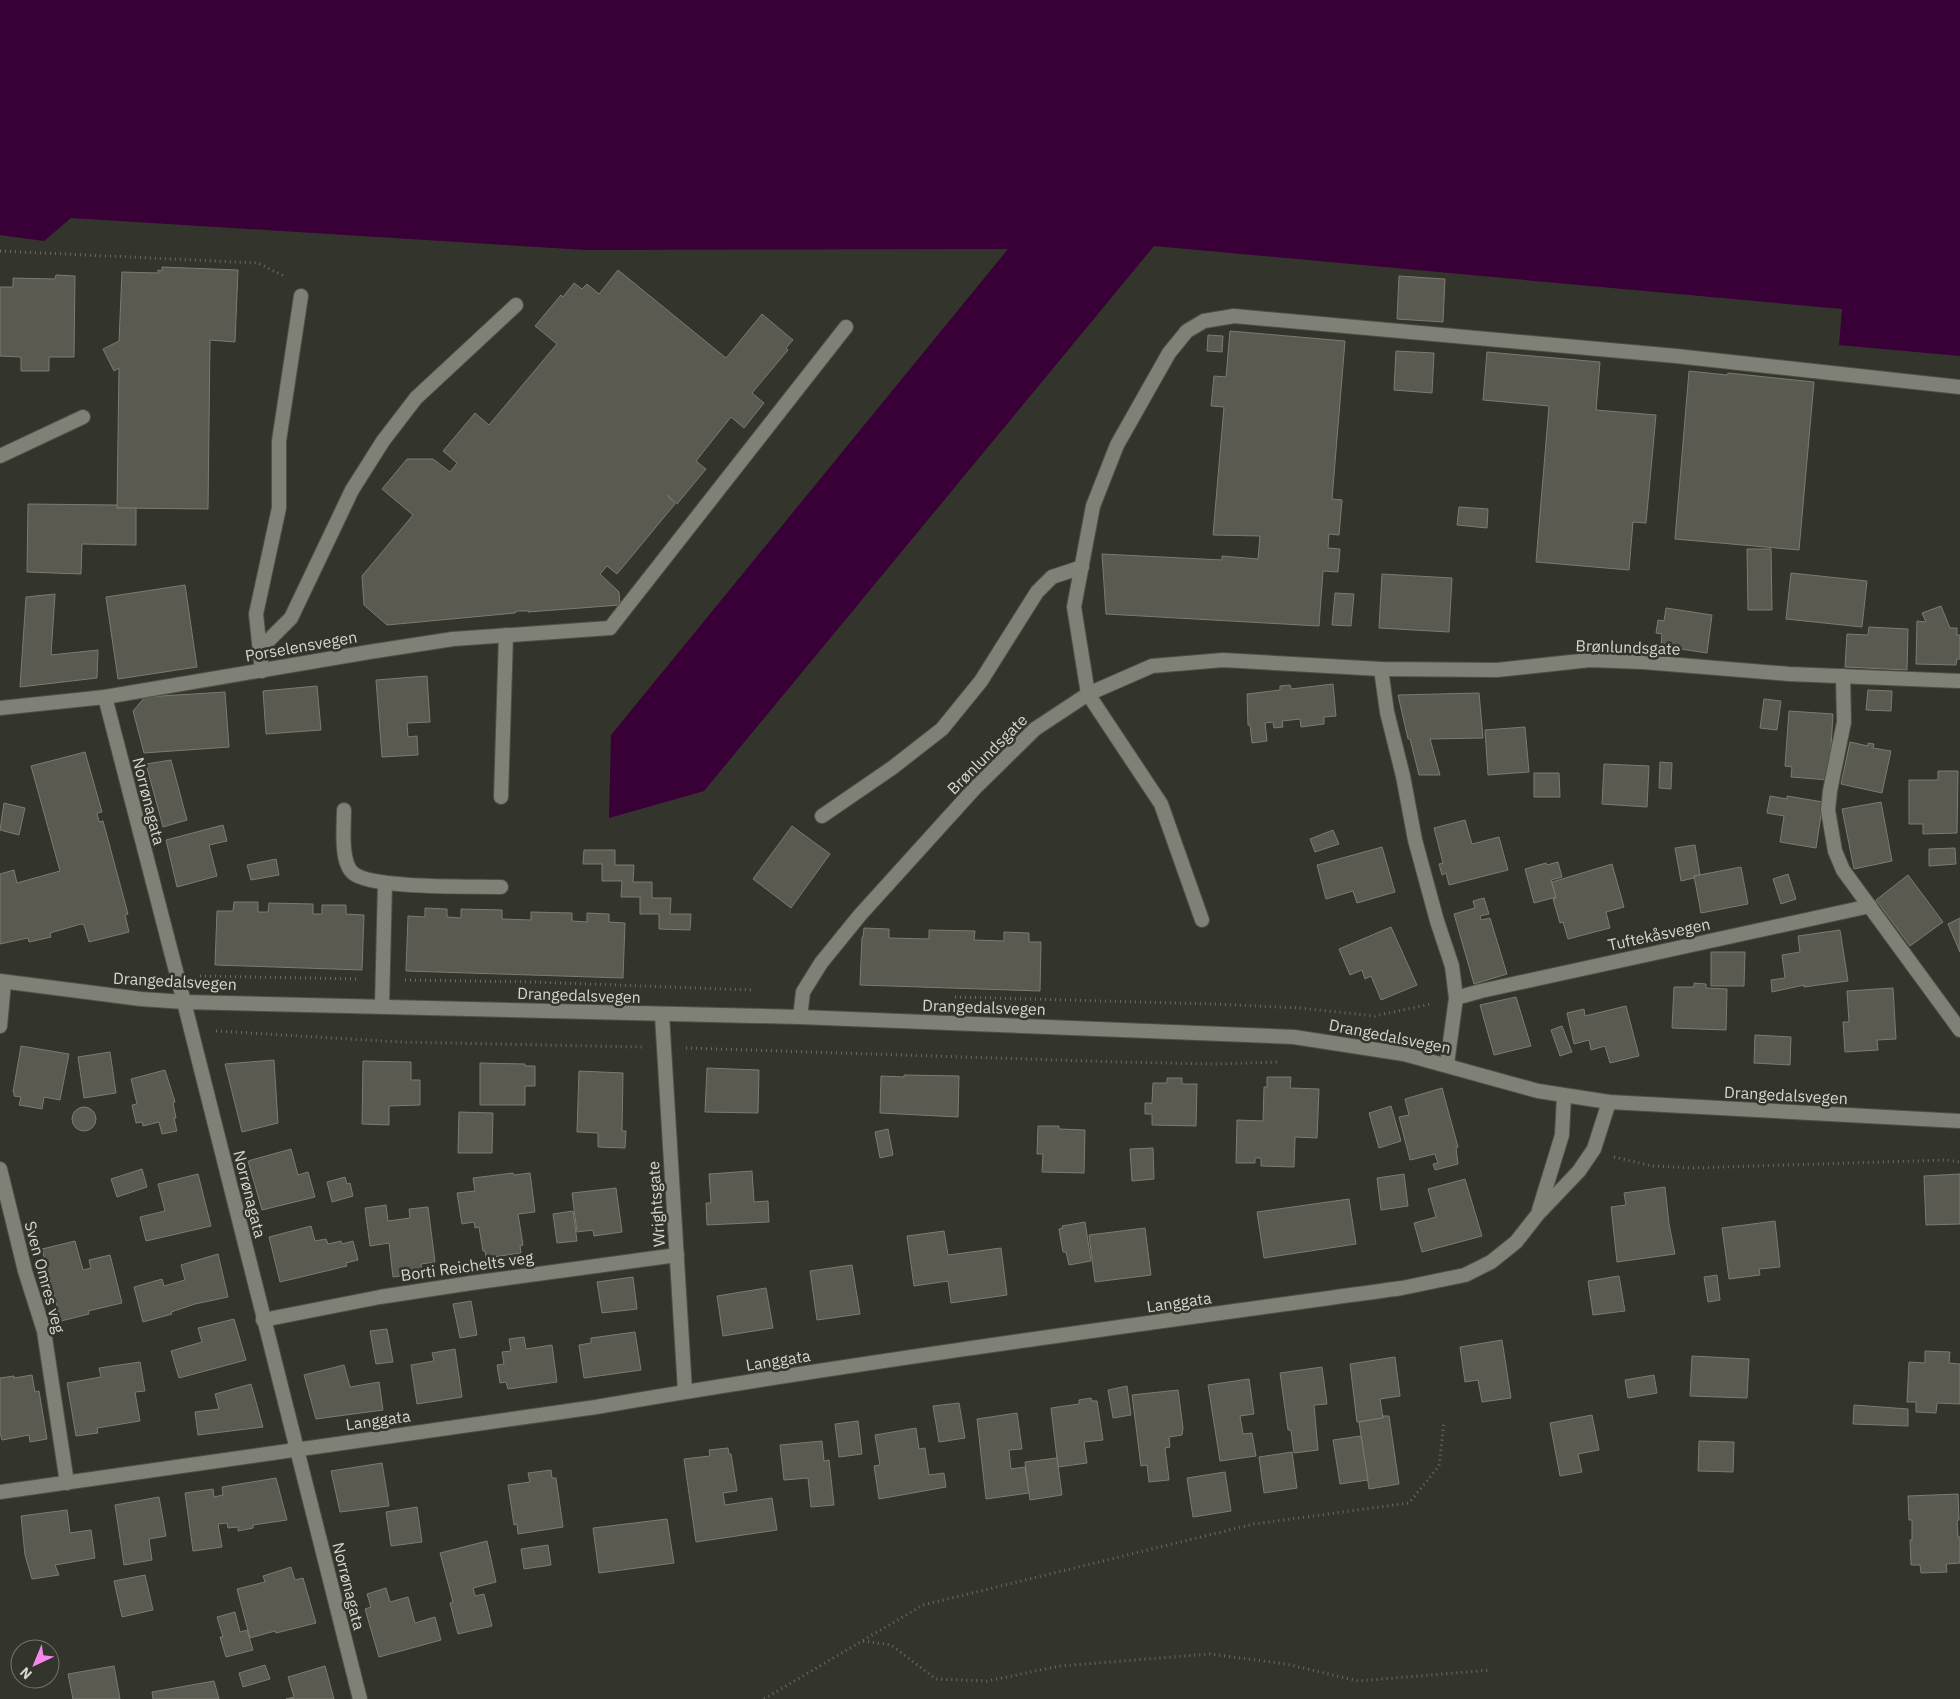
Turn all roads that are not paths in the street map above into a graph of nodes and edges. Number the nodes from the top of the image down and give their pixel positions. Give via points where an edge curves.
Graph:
1 (301, 296) road end
2 (516, 305) dead end
3 (846, 327) dead end
4 (1960, 387) edge
5 (83, 417) dead end
6 (0, 456) edge
7 (1082, 567) junction
8 (506, 636) junction
9 (260, 649) junction
10 (1381, 669) junction
11 (262, 671) junction
12 (1843, 676) junction
13 (1960, 681) edge
14 (1088, 694) junction
15 (105, 697) junction
16 (0, 708) edge
17 (501, 796) dead end
18 (344, 810) dead end
19 (822, 816) dead end
20 (386, 883) junction
21 (502, 887) dead end
22 (1870, 906) junction
23 (1202, 920) dead end
24 (2, 982) edge
25 (1456, 998) junction
26 (184, 1002) junction
27 (382, 1006) junction
28 (662, 1015) junction
29 (800, 1018) junction
30 (0, 1026) edge
31 (1960, 1030) edge
32 (1447, 1064) junction
33 (1564, 1096) junction
34 (1609, 1102) junction
35 (1960, 1121) edge
36 (0, 1169) edge
37 (1538, 1214) junction
38 (677, 1255) junction
39 (263, 1320) junction
40 (685, 1391) junction
41 (297, 1450) junction
42 (67, 1483) junction
43 (0, 1492) edge
44 (360, 1699) edge

1 - 9 street via 279,441 279,508 256,614
2 - 9 street via 416,398 383,441 352,490 291,618
3 - 8 street, Porselensvegen via 610,628
4 - 7 street via 1676,356 1234,316 1204,321 1187,331 1169,353 1117,445 1093,506
5 - 6 street
7 - 14 street via 1074,607
7 - 19 street via 1052,577 1037,592 981,681 942,729
8 - 11 street, Porselensvegen via 453,639
8 - 17 street
9 - 11 street
10 - 12 street, Brønlundsgate via 1497,670 1590,660
10 - 14 street, Brønlundsgate via 1223,660 1196,662 1152,666
10 - 25 street via 1415,840 1452,966
11 - 15 street, Porselensvegen
12 - 13 street, Brønlundsgate
12 - 22 street via 1844,722 1828,810 1835,851 1843,870
14 - 23 street via 1160,804
14 - 29 street, Brønlundsgate via 1035,729 975,788 860,915 821,963 803,992
15 - 16 street, Porselensvegen
15 - 26 street, Norrønagata
18 - 20 street via 344,854 352,872 365,880
20 - 21 street
20 - 27 street
22 - 25 street, Tuftekåsvegen
22 - 31 street
24 - 26 street, Drangedalsvegen
24 - 30 street
25 - 32 street
26 - 27 street, Drangedalsvegen
26 - 39 street, Norrønagata
27 - 28 street, Drangedalsvegen
28 - 29 street, Drangedalsvegen
28 - 38 street, Wrightsgate
29 - 32 street, Drangedalsvegen via 1294,1037 1369,1047
32 - 33 street, Drangedalsvegen
33 - 34 street, Drangedalsvegen
33 - 37 street, Langgata via 1562,1135
34 - 35 street, Drangedalsvegen
34 - 37 street, Langgata via 1594,1149 1579,1171
36 - 42 street, Sven Omres veg via 25,1271 44,1331
37 - 40 street, Langgata via 1516,1242 1491,1262 1465,1275 1438,1282
38 - 39 street, Borti Reichelts veg via 380,1297
38 - 40 street, Wrightsgate
39 - 41 street, Norrønagata
40 - 41 street, Langgata
41 - 42 street, Langgata
41 - 44 street, Norrønagata
42 - 43 street, Langgata

